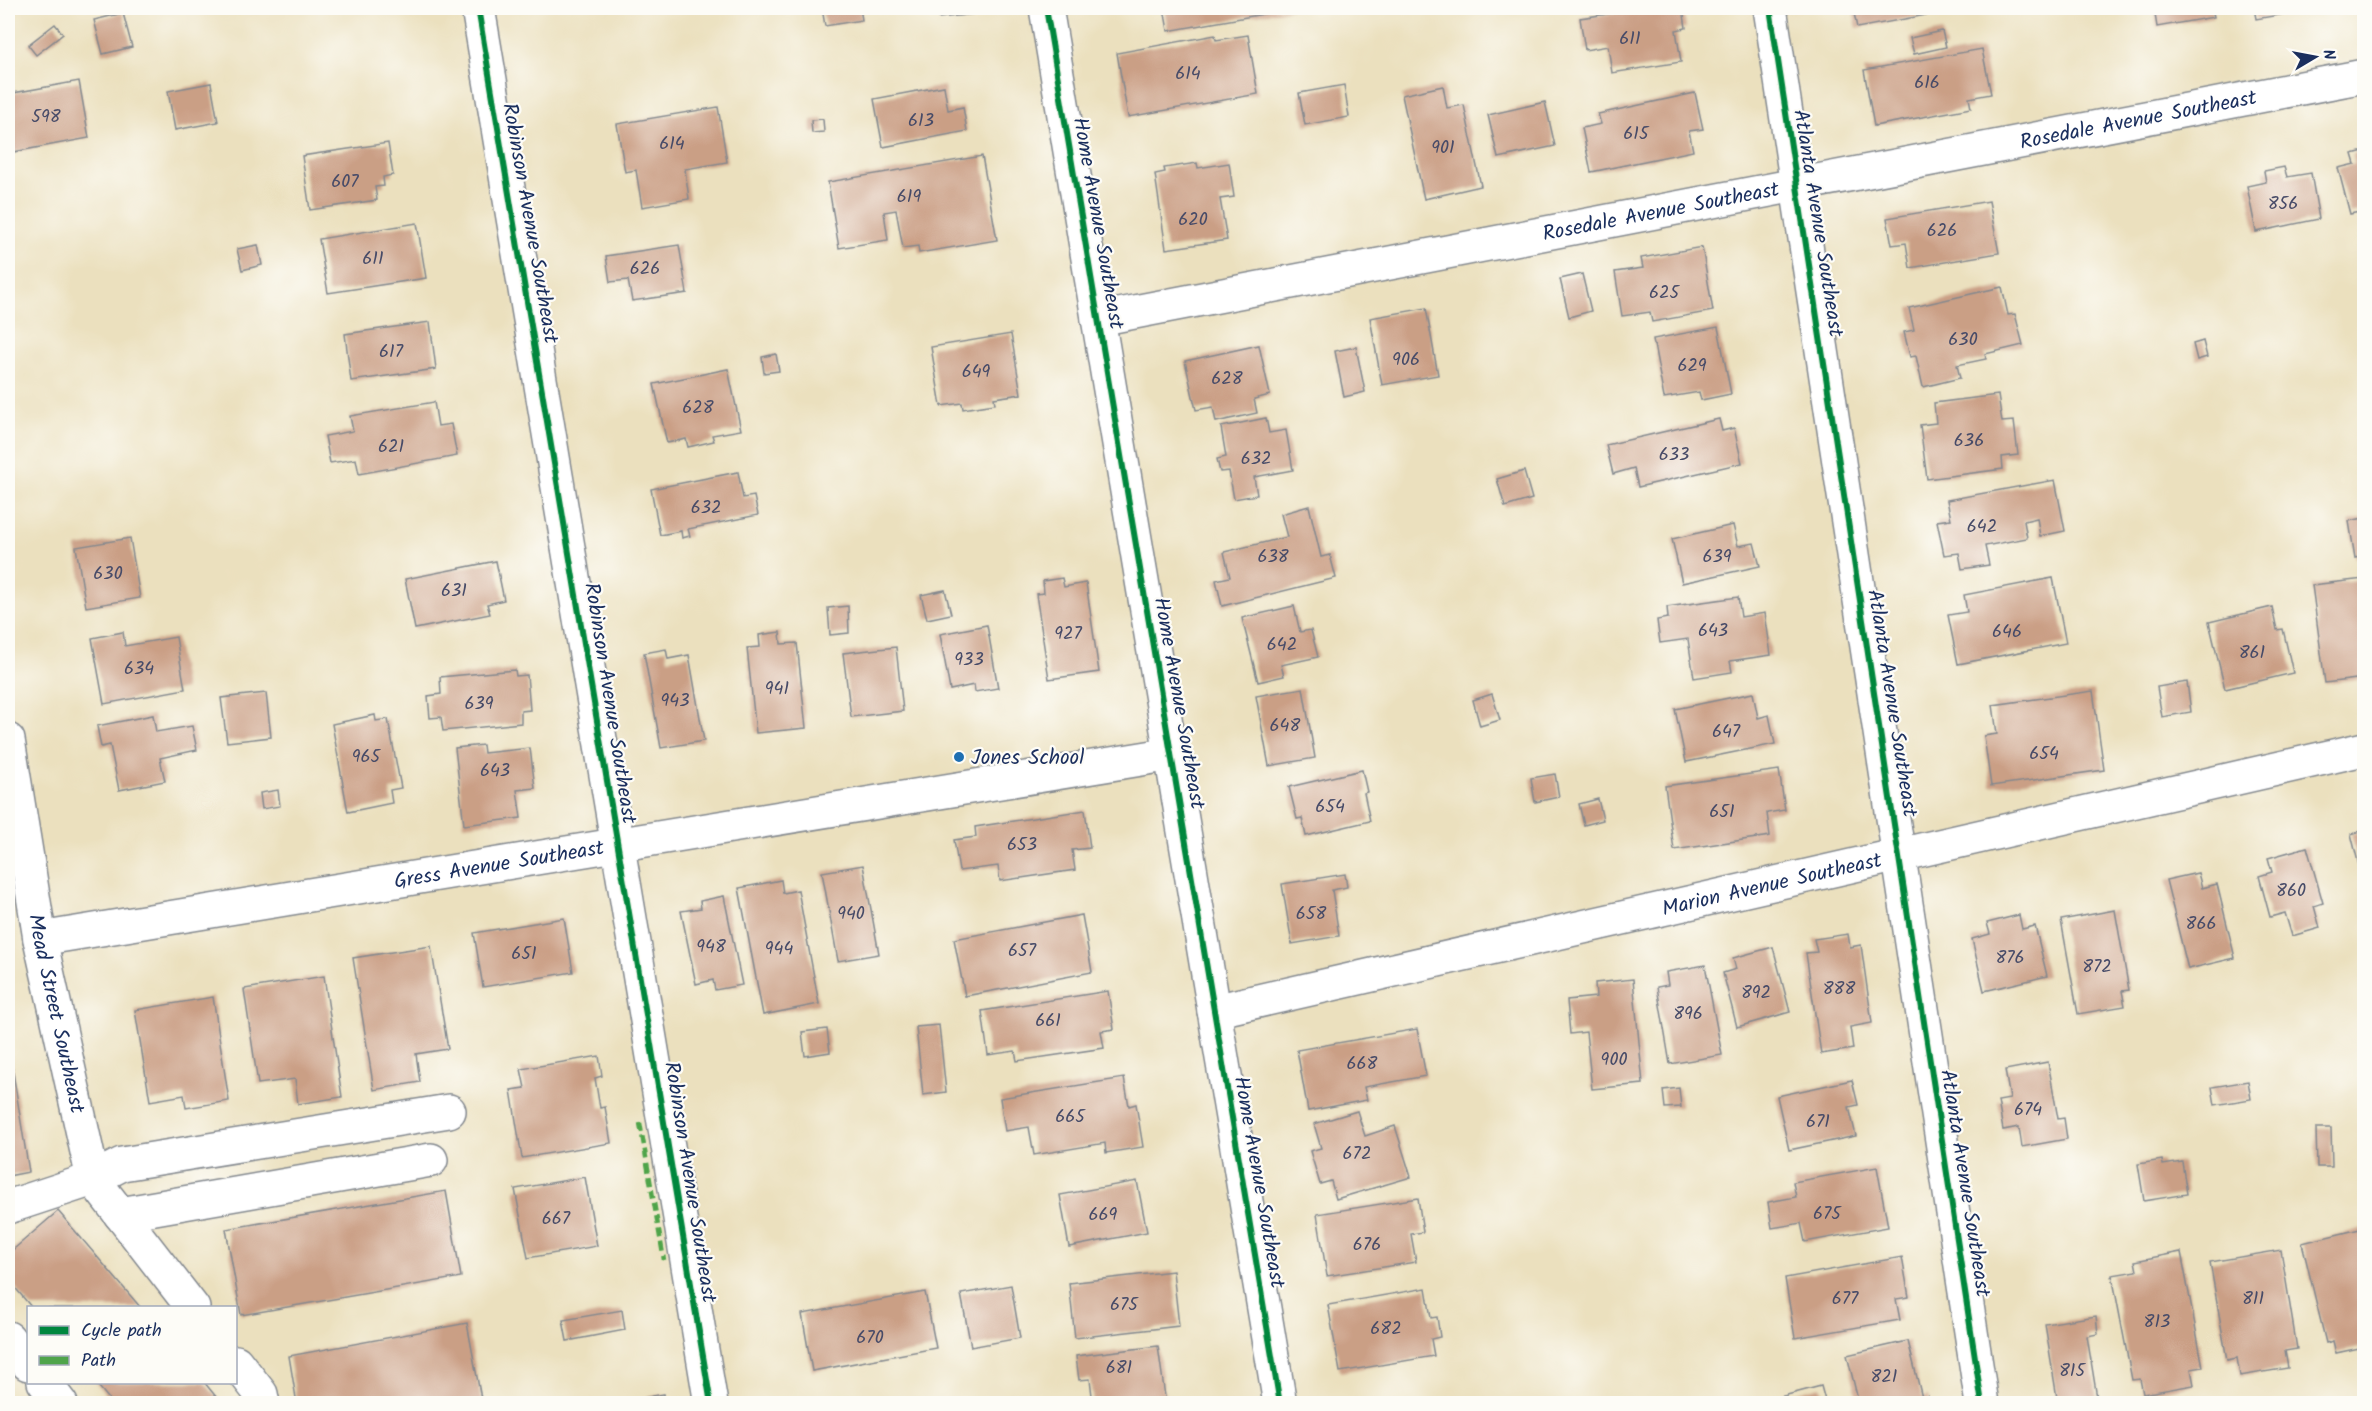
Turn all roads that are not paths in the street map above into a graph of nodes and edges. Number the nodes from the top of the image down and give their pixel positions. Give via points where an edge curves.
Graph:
1 (478, 8) edge
2 (1046, 8) edge
3 (1770, 8) edge
4 (2364, 76) edge
5 (1797, 185) junction
6 (1098, 319) junction
7 (8, 740) edge
8 (2364, 749) edge
9 (1172, 754) junction
10 (618, 844) junction
11 (1899, 855) junction
12 (40, 939) junction
13 (1214, 1011) junction
14 (449, 1111) dead end
15 (431, 1161) dead end
16 (93, 1179) junction
17 (8, 1207) edge
18 (120, 1214) junction
19 (191, 1306) edge
20 (8, 1338) edge
21 (27, 1363) edge
22 (237, 1363) edge
23 (45, 1384) edge
24 (61, 1404) edge
25 (263, 1404) edge
26 (711, 1404) edge
27 (1280, 1404) edge
28 (1982, 1404) edge

1 - 10 street, Robinson Avenue Southeast
2 - 6 street, Home Avenue Southeast
3 - 5 street, Atlanta Avenue Southeast
4 - 5 street, Rosedale Avenue Southeast
5 - 6 street, Rosedale Avenue Southeast
5 - 11 street, Atlanta Avenue Southeast
6 - 9 street, Home Avenue Southeast
7 - 12 street, Mead Street Southeast
8 - 11 street, Marion Avenue Southeast
9 - 10 street, Gress Avenue Southeast
9 - 13 street, Home Avenue Southeast
10 - 12 street, Gress Avenue Southeast
10 - 26 street, Robinson Avenue Southeast
11 - 13 street, Marion Avenue Southeast
11 - 28 street, Atlanta Avenue Southeast
12 - 16 street, Mead Street Southeast
13 - 27 street, Home Avenue Southeast
14 - 16 street via 122,1164
15 - 18 street
16 - 17 street
16 - 18 street, Mead Street Southeast
18 - 19 street, Mead Street Southeast
20 - 21 street
22 - 25 street via 261,1394
23 - 24 street

